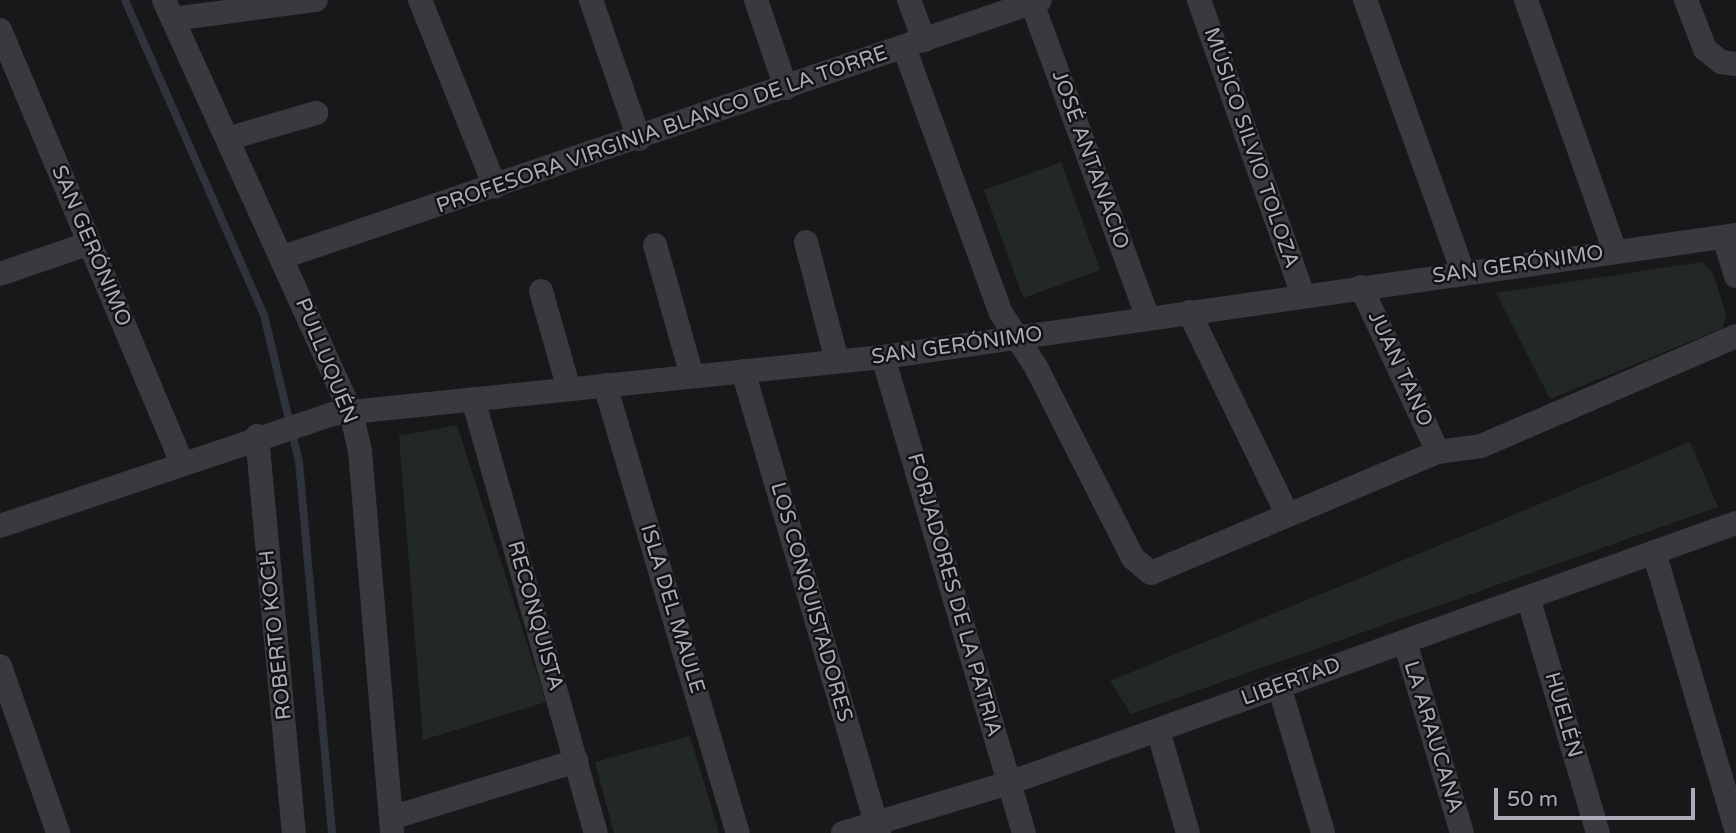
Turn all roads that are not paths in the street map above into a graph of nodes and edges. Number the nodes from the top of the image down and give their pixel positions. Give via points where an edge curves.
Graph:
1 (316, 0) edge
2 (419, 0) edge
3 (591, 0) edge
4 (756, 0) edge
5 (909, 0) edge
6 (1199, 0) edge
7 (1365, 0) edge
8 (1526, 0) edge
9 (1686, 0) edge
10 (1036, 1) edge
11 (168, 9) edge
12 (0, 30) edge
13 (914, 44) junction
14 (1736, 64) edge
15 (786, 88) junction
16 (316, 113) dead end
17 (230, 138) junction
18 (639, 139) junction
19 (495, 187) junction
20 (1730, 236) edge
21 (806, 242) dead end
22 (90, 243) junction
23 (655, 245) dead end
24 (1615, 251) junction
25 (283, 257) junction
26 (1463, 272) junction
27 (0, 274) edge
28 (1736, 276) edge
29 (1361, 287) junction
30 (541, 291) dead end
31 (1303, 296) junction
32 (1189, 312) junction
33 (1148, 318) junction
34 (1736, 336) edge
35 (1017, 338) junction
36 (883, 357) junction
37 (837, 361) junction
38 (743, 371) junction
39 (692, 376) junction
40 (605, 385) junction
41 (569, 389) junction
42 (473, 399) junction
43 (351, 412) junction
44 (264, 435) junction
45 (1438, 452) junction
46 (182, 462) junction
47 (1287, 514) junction
48 (1736, 523) edge
49 (0, 526) edge
50 (1654, 552) junction
51 (1528, 597) junction
52 (1405, 642) junction
53 (0, 666) edge
54 (1279, 687) junction
55 (1158, 730) junction
56 (576, 761) junction
57 (1009, 783) junction
58 (392, 825) edge
59 (877, 828) edge
60 (1736, 829) edge
61 (58, 833) edge
62 (294, 833) edge
63 (596, 833) edge
64 (738, 833) edge
65 (843, 833) edge
66 (1024, 833) edge
67 (1188, 833) edge
68 (1323, 833) edge
69 (1462, 833) edge
70 (1598, 833) edge

1 - 11 street
2 - 19 street
3 - 18 street
4 - 15 street
5 - 13 street
6 - 31 street, MÚSICO SILVIO TOLOZA
7 - 26 street
8 - 24 street
9 - 14 street via 1705,48 1721,62
10 - 13 street, PROFESORA VIRGINIA BLANCO DE LA TORRE
10 - 33 street, JOSÉ ANTANACIO
11 - 17 street, PULLUQUÉN
12 - 22 street, SAN GERÓNIMO
13 - 15 street, PROFESORA VIRGINIA BLANCO DE LA TORRE
13 - 35 street via 1001,313
15 - 18 street, PROFESORA VIRGINIA BLANCO DE LA TORRE
16 - 17 street
17 - 25 street, PULLUQUÉN
18 - 19 street, PROFESORA VIRGINIA BLANCO DE LA TORRE
19 - 25 street, PROFESORA VIRGINIA BLANCO DE LA TORRE
20 - 24 street, SAN GERÓNIMO
20 - 28 street
21 - 37 street
22 - 27 street
22 - 46 street, SAN GERÓNIMO
23 - 39 street
24 - 26 street, SAN GERÓNIMO
25 - 43 street, PULLUQUÉN
26 - 29 street, SAN GERÓNIMO
29 - 31 street, SAN GERÓNIMO
29 - 45 street, JUAN TANO
30 - 41 street
31 - 32 street, SAN GERÓNIMO
32 - 33 street, SAN GERÓNIMO
32 - 47 street
33 - 35 street, SAN GERÓNIMO
34 - 45 street via 1481,446
35 - 36 street, SAN GERÓNIMO
35 - 47 street via 1145,570 1163,571
36 - 37 street, SAN GERÓNIMO
36 - 57 street, FORJADORES DE LA PATRIA
37 - 38 street, SAN GERÓNIMO
38 - 39 street, SAN GERÓNIMO
38 - 59 street, LOS CONQUISTADORES
39 - 40 street, SAN GERÓNIMO
40 - 41 street, SAN GERÓNIMO
40 - 64 street, ISLA DEL MAULE
41 - 42 street, SAN GERÓNIMO
42 - 43 street, SAN GERÓNIMO
42 - 56 street, RECONQUISTA
43 - 44 street, SAN GERÓNIMO
43 - 58 street, PULLUQUÉN via 360,451
44 - 46 street, SAN GERÓNIMO
44 - 62 street, ROBERTO KOCH
45 - 47 street
46 - 49 street, SAN GERÓNIMO
48 - 50 street, LIBERTAD
50 - 51 street, LIBERTAD
50 - 60 street
51 - 52 street, LIBERTAD
51 - 70 street, HUELÉN
52 - 54 street, LIBERTAD
52 - 69 street, LA ARAUCANA
53 - 61 street
54 - 55 street, LIBERTAD
54 - 68 street
55 - 57 street, LIBERTAD
55 - 67 street
56 - 58 street
56 - 63 street, RECONQUISTA
57 - 59 street, LIBERTAD
57 - 66 street, FORJADORES DE LA PATRIA
59 - 65 street, LIBERTAD

